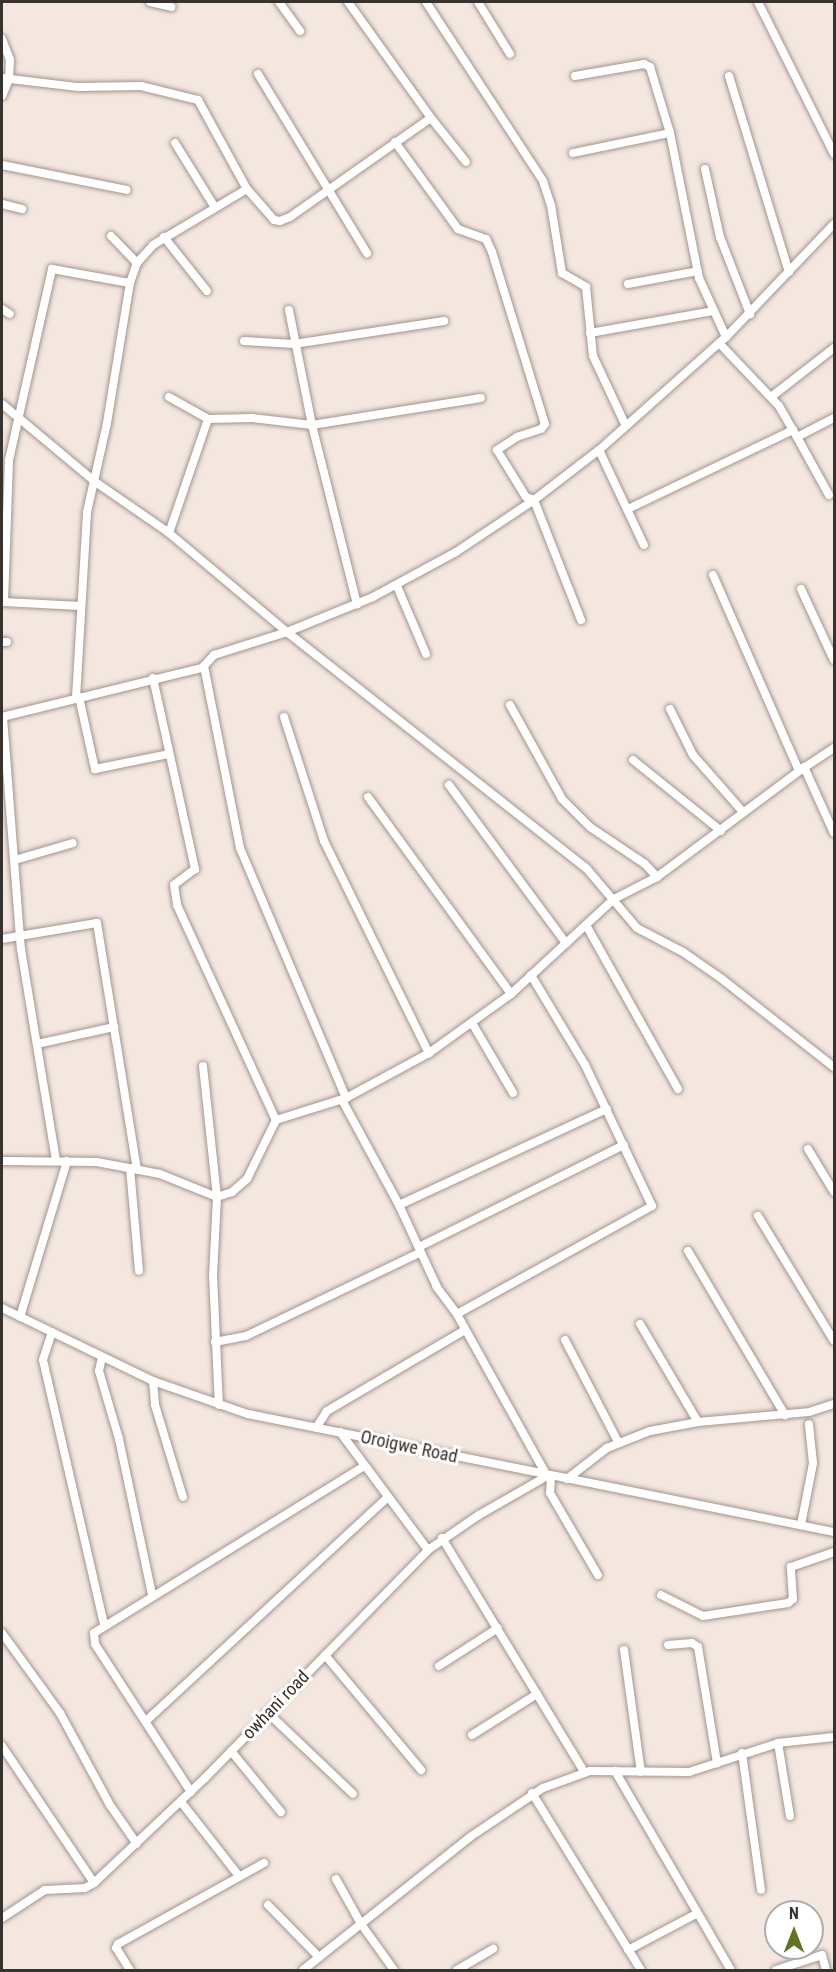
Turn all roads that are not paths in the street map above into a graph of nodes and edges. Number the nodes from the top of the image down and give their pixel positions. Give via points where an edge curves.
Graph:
1 (150, 2) edge
2 (279, 2) edge
3 (348, 2) edge
4 (426, 2) edge
5 (478, 2) edge
6 (758, 2) edge
7 (171, 7) dead end
8 (300, 31) dead end
9 (2, 39) edge
10 (510, 54) dead end
11 (258, 74) dead end
12 (575, 76) dead end
13 (729, 76) dead end
14 (5, 78) edge
15 (2, 96) edge
16 (431, 118) junction
17 (670, 133) junction
18 (395, 142) junction
19 (175, 143) dead end
20 (573, 153) dead end
21 (834, 154) edge
22 (466, 162) dead end
23 (2, 165) edge
24 (705, 169) dead end
25 (247, 189) junction
26 (327, 189) junction
27 (127, 190) dead end
28 (2, 204) edge
29 (214, 206) junction
30 (22, 208) dead end
31 (834, 224) edge
32 (111, 236) dead end
33 (164, 237) junction
34 (367, 253) dead end
35 (136, 263) junction
36 (698, 271) junction
37 (789, 272) junction
38 (129, 283) junction
39 (628, 285) dead end
40 (207, 291) dead end
41 (2, 309) edge
42 (289, 310) dead end
43 (714, 310) junction
44 (10, 314) dead end
45 (750, 314) junction
46 (444, 321) dead end
47 (590, 333) junction
48 (722, 340) junction
49 (244, 341) dead end
50 (294, 344) junction
51 (834, 348) edge
52 (169, 397) dead end
53 (771, 397) junction
54 (481, 398) dead end
55 (2, 404) edge
56 (20, 418) junction
57 (834, 418) edge
58 (208, 419) junction
59 (625, 424) junction
60 (312, 425) junction
61 (795, 433) junction
62 (599, 450) junction
63 (94, 481) junction
64 (829, 495) dead end
65 (534, 500) junction
66 (630, 508) junction
67 (169, 533) junction
68 (644, 545) dead end
69 (713, 574) dead end
70 (397, 586) junction
71 (801, 589) dead end
72 (357, 604) junction
73 (80, 606) junction
74 (581, 620) dead end
75 (287, 632) junction
76 (426, 654) dead end
77 (834, 660) edge
78 (204, 666) junction
79 (153, 678) junction
80 (77, 697) junction
81 (510, 705) dead end
82 (670, 709) dead end
83 (2, 717) edge
84 (285, 717) dead end
85 (834, 748) edge
86 (169, 754) junction
87 (633, 760) dead end
88 (801, 769) junction
89 (449, 785) dead end
90 (368, 797) dead end
91 (743, 812) junction
92 (721, 831) junction
93 (834, 833) edge
94 (73, 843) dead end
95 (15, 860) junction
96 (657, 878) junction
97 (614, 900) junction
98 (586, 925) junction
99 (20, 937) junction
100 (2, 939) edge
101 (566, 943) junction
102 (531, 975) junction
103 (511, 993) junction
104 (472, 1023) junction
105 (114, 1027) junction
106 (37, 1044) junction
107 (429, 1053) junction
108 (203, 1066) dead end
109 (834, 1067) edge
110 (678, 1089) dead end
111 (513, 1093) dead end
112 (344, 1099) junction
113 (607, 1109) junction
114 (276, 1120) junction
115 (624, 1145) junction
116 (808, 1149) dead end
117 (56, 1160) junction
118 (2, 1161) edge
119 (67, 1161) junction
120 (134, 1169) junction
121 (834, 1192) edge
122 (217, 1197) junction
123 (399, 1205) junction
124 (758, 1216) dead end
125 (420, 1250) junction
126 (688, 1251) dead end
127 (139, 1271) dead end
128 (2, 1311) edge
129 (457, 1314) junction
130 (20, 1317) junction
131 (640, 1324) dead end
132 (465, 1330) junction
133 (52, 1332) junction
134 (565, 1340) dead end
135 (834, 1341) edge
136 (215, 1342) junction
137 (102, 1357) junction
138 (153, 1381) junction
139 (834, 1404) edge
140 (219, 1405) junction
141 (785, 1415) junction
142 (698, 1422) junction
143 (809, 1424) dead end
144 (316, 1428) junction
145 (340, 1432) junction
146 (618, 1442) junction
147 (364, 1466) junction
148 (549, 1476) junction
149 (567, 1479) junction
150 (183, 1497) dead end
151 (386, 1499) junction
152 (801, 1525) junction
153 (834, 1532) edge
154 (442, 1538) junction
155 (428, 1551) junction
156 (834, 1552) edge
157 (598, 1575) dead end
158 (152, 1594) junction
159 (661, 1595) dead end
160 (104, 1625) junction
161 (498, 1628) junction
162 (2, 1633) edge
163 (668, 1645) dead end
164 (624, 1650) dead end
165 (325, 1655) junction
166 (439, 1666) dead end
167 (537, 1694) junction
168 (268, 1713) junction
169 (146, 1721) junction
170 (472, 1735) dead end
171 (834, 1737) edge
172 (778, 1743) junction
173 (2, 1746) edge
174 (231, 1751) junction
175 (742, 1753) junction
176 (717, 1763) junction
177 (421, 1770) dead end
178 (615, 1771) junction
179 (584, 1772) junction
180 (642, 1772) junction
181 (191, 1792) junction
182 (532, 1793) junction
183 (352, 1794) dead end
184 (181, 1802) junction
185 (281, 1812) dead end
186 (790, 1816) dead end
187 (137, 1844) junction
188 (264, 1863) dead end
189 (239, 1876) junction
190 (336, 1879) dead end
191 (94, 1883) junction
192 (761, 1890) dead end
193 (268, 1905) dead end
194 (696, 1914) junction
195 (2, 1918) edge
196 (361, 1924) junction
197 (493, 1949) dead end
198 (628, 1950) junction
199 (319, 1957) junction
200 (127, 1969) edge
201 (303, 1971) edge
202 (394, 1971) edge
203 (457, 1971) edge
204 (641, 1971) edge
205 (731, 1971) edge
206 (776, 1971) edge
207 (826, 1971) edge

1 - 7 street
2 - 8 street
3 - 16 street
4 - 47 street via 543,181 562,273 586,286
5 - 10 street
6 - 21 street
9 - 14 street via 10,60
11 - 26 street
12 - 17 street via 644,64 650,67
13 - 37 street
14 - 15 street
14 - 25 street via 78,87 141,86 198,100
16 - 18 street
16 - 22 street
17 - 20 street
17 - 36 street
18 - 26 street
18 - 65 street via 458,229 486,239 492,252 545,423 541,429 517,437 497,450 526,497
19 - 29 street
23 - 27 street
24 - 45 street via 720,237
25 - 26 street via 274,220 280,221
25 - 29 street
26 - 34 street
28 - 30 street
29 - 33 street
31 - 37 street
32 - 35 street
33 - 35 street
33 - 40 street
35 - 38 street
36 - 39 street
36 - 43 street
37 - 45 street
38 - 56 street via 52,269
38 - 63 street
41 - 44 street
42 - 50 street
43 - 47 street
43 - 48 street
45 - 48 street
46 - 50 street
47 - 59 street via 598,370
48 - 53 street
48 - 59 street
49 - 50 street
50 - 60 street
51 - 53 street
52 - 58 street
53 - 61 street
54 - 60 street
55 - 56 street
56 - 63 street
56 - 73 street via 9,460 2,597 10,605
57 - 61 street
58 - 60 street via 274,419
58 - 67 street
59 - 62 street
60 - 72 street
61 - 64 street
61 - 66 street
62 - 65 street
62 - 66 street
63 - 67 street
63 - 73 street via 87,512
65 - 70 street
65 - 74 street
66 - 68 street
67 - 75 street
69 - 88 street
70 - 72 street
70 - 76 street
71 - 77 street
72 - 75 street
73 - 80 street
75 - 78 street via 214,655
75 - 97 street via 586,869
78 - 79 street
78 - 112 street via 240,848
79 - 80 street
79 - 86 street
80 - 83 street
80 - 86 street via 95,769
81 - 96 street via 562,798 590,827 645,864
82 - 91 street via 693,755
83 - 95 street
84 - 107 street via 324,841
85 - 88 street
86 - 114 street via 195,869 174,885 177,905
87 - 92 street
88 - 91 street
88 - 93 street
89 - 101 street
90 - 103 street
91 - 92 street
92 - 96 street
94 - 95 street
95 - 99 street
96 - 97 street
97 - 98 street
97 - 109 street via 637,928 683,952 722,979
98 - 101 street
98 - 110 street
99 - 100 street
99 - 105 street via 97,923
99 - 106 street
101 - 102 street
102 - 103 street
102 - 113 street
103 - 104 street
104 - 107 street
104 - 111 street
105 - 106 street
105 - 120 street
106 - 117 street
107 - 112 street
108 - 122 street
112 - 114 street
112 - 123 street
113 - 115 street
113 - 123 street
114 - 122 street via 247,1179 232,1192
115 - 125 street
115 - 129 street via 652,1208
116 - 121 street
117 - 118 street
117 - 119 street
119 - 120 street
119 - 130 street
120 - 122 street via 176,1179
120 - 127 street
122 - 136 street
123 - 125 street
124 - 135 street
125 - 129 street via 437,1287
125 - 136 street via 246,1336
126 - 141 street
128 - 130 street, Oroigwe Road
129 - 132 street
130 - 133 street, Oroigwe Road
131 - 142 street
132 - 144 street via 327,1411
132 - 148 street
133 - 137 street, Oroigwe Road
133 - 160 street via 43,1360
134 - 146 street
136 - 140 street
137 - 138 street, Oroigwe Road
137 - 158 street via 99,1371 119,1439
138 - 140 street, Oroigwe Road
138 - 150 street via 155,1405
139 - 141 street
140 - 144 street, Oroigwe Road
141 - 142 street
142 - 146 street
143 - 152 street via 813,1463
144 - 145 street, Oroigwe Road
145 - 147 street
145 - 148 street, Oroigwe Road
146 - 149 street
147 - 151 street
147 - 158 street
148 - 149 street, Oroigwe Road
148 - 154 street, owhani road
148 - 157 street via 550,1493
149 - 152 street, Oroigwe Road
151 - 155 street
151 - 169 street
152 - 153 street, Oroigwe Road
154 - 155 street, owhani road
154 - 161 street
155 - 165 street, owhani road
156 - 159 street via 790,1567 793,1599 788,1603 703,1616
158 - 160 street
160 - 169 street via 94,1633 95,1644
161 - 166 street
161 - 167 street
162 - 187 street via 60,1713 110,1805
163 - 176 street via 692,1643 698,1647
164 - 180 street
165 - 168 street, owhani road
165 - 177 street
167 - 170 street
167 - 179 street
168 - 174 street, owhani road
168 - 183 street
169 - 181 street
171 - 172 street
172 - 175 street
172 - 186 street
173 - 191 street
174 - 181 street, owhani road
174 - 185 street
175 - 176 street
175 - 192 street
176 - 180 street via 677,1773
178 - 179 street
178 - 180 street
178 - 194 street
179 - 182 street
181 - 184 street, owhani road
182 - 196 street
182 - 198 street
184 - 187 street, owhani road
184 - 189 street
187 - 191 street, owhani road
188 - 189 street
189 - 200 street via 118,1944 116,1948
190 - 196 street
191 - 195 street via 85,1888 45,1890
193 - 199 street
194 - 198 street
194 - 205 street
196 - 199 street
196 - 202 street
197 - 203 street
198 - 204 street
199 - 201 street
206 - 207 street via 822,1955

